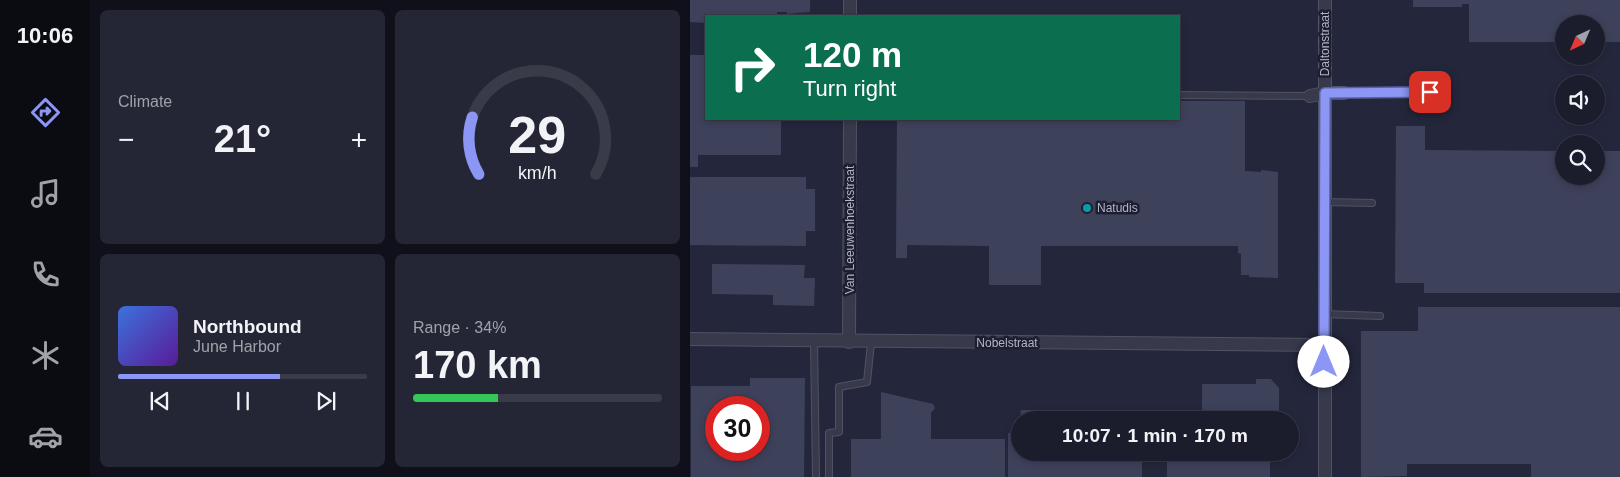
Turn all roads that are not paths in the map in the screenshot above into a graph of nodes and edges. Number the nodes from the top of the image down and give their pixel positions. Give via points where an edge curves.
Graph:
1 (850, 0) edge
2 (1325, 0) edge
3 (850, 15) edge
4 (1447, 92) dead end
5 (1325, 93) junction
6 (1344, 93) joint
7 (1180, 94) edge
8 (1310, 96) joint
9 (850, 120) edge
10 (1325, 202) junction
11 (1372, 203) dead end
12 (1324, 314) junction
13 (1380, 316) dead end
14 (690, 339) edge
15 (814, 342) junction
16 (850, 342) junction
17 (871, 342) junction
18 (1324, 345) junction
19 (816, 477) edge
20 (830, 477) edge
21 (1325, 477) edge

1 - 3 street
2 - 5 street, Daltonstraat
4 - 6 lane
5 - 6 street
5 - 8 street
5 - 10 street, Daltonstraat
7 - 8 lane
9 - 16 street, Van Leeuwenhoekstraat
10 - 11 lane
10 - 12 street, Daltonstraat
12 - 13 lane
12 - 18 street, Daltonstraat
14 - 15 street, Nobelstraat
15 - 16 street, Nobelstraat
15 - 19 lane
16 - 17 street, Nobelstraat
17 - 18 street, Nobelstraat
17 - 20 lane via 867,382 839,387 839,432 829,432
18 - 21 street, Daltonstraat

